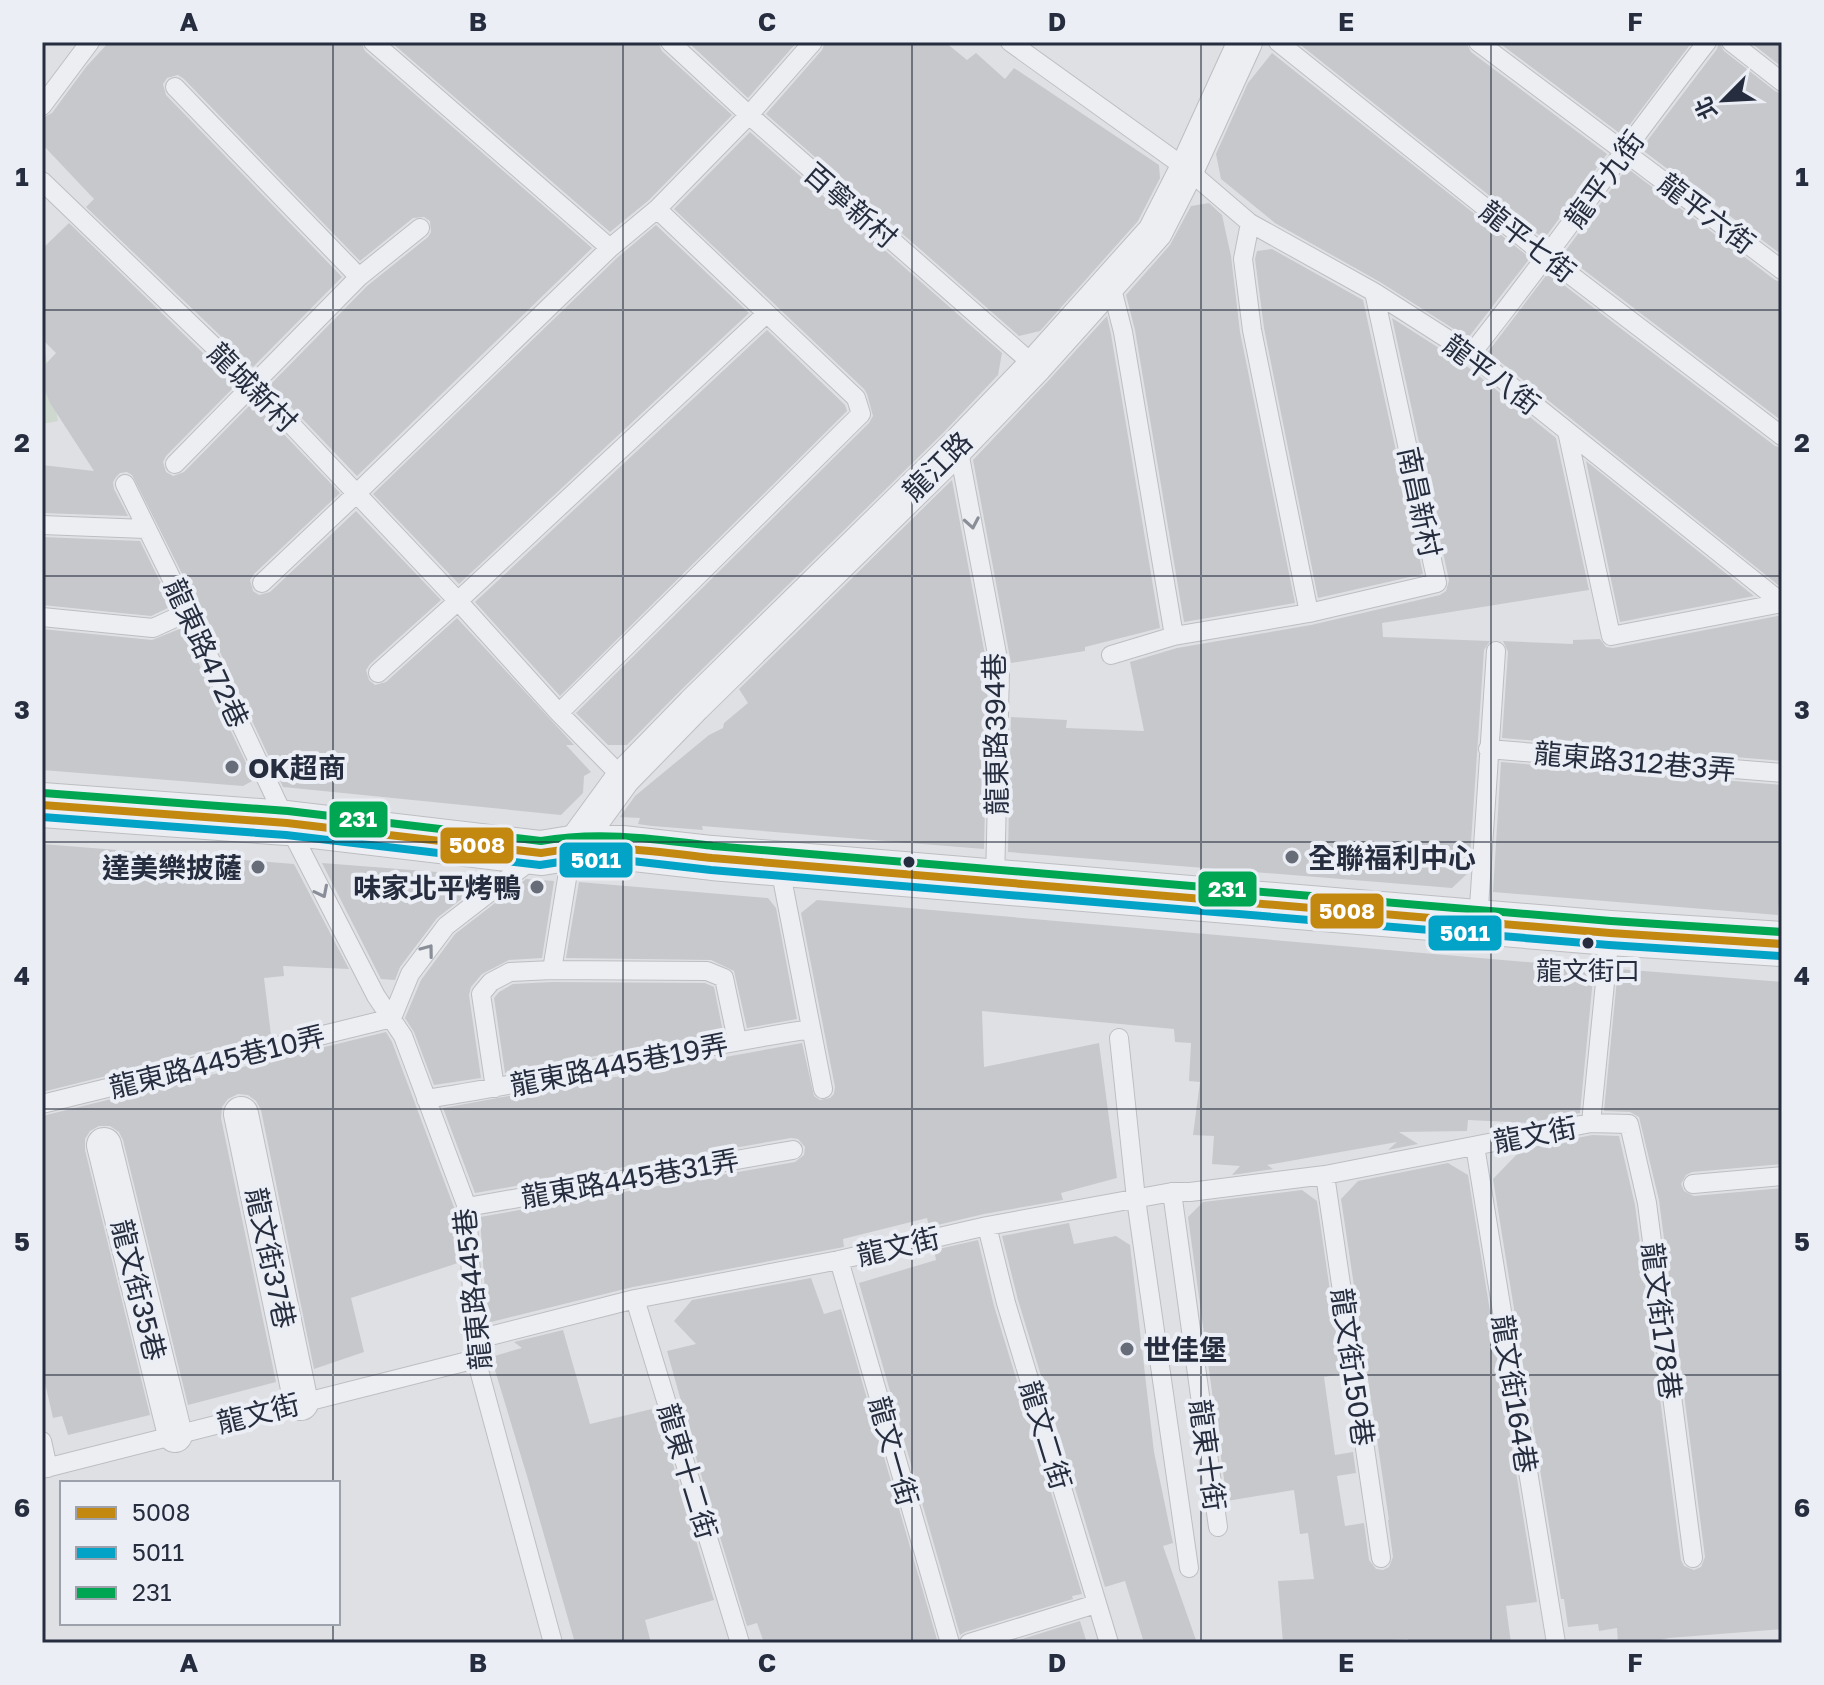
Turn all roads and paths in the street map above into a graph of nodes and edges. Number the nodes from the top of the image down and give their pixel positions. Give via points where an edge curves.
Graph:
1 (90, 42) edge
2 (373, 42) edge
3 (670, 42) edge
4 (813, 42) edge
5 (1010, 42) edge
6 (1278, 42) edge
7 (1478, 42) edge
8 (1707, 42) edge
9 (1731, 42) edge
10 (1242, 43) edge
11 (1782, 82) edge
12 (175, 87) dead end
13 (42, 106) edge
14 (749, 115) junction
15 (1624, 150) junction
16 (1187, 169) junction
17 (42, 181) edge
18 (657, 209) junction
19 (1250, 223) junction
20 (420, 228) dead end
21 (610, 248) junction
22 (1547, 257) junction
23 (1782, 270) edge
24 (359, 277) junction
25 (1110, 281) junction
26 (1374, 292) junction
27 (766, 314) junction
28 (1471, 354) junction
29 (1035, 366) junction
30 (253, 384) junction
31 (1567, 431) junction
32 (1782, 436) edge
33 (958, 446) junction
34 (175, 464) dead end
35 (125, 484) dead end
36 (356, 494) junction
37 (42, 525) edge
38 (146, 529) junction
39 (262, 583) dead end
40 (458, 601) junction
41 (1782, 603) edge
42 (188, 612) junction
43 (1309, 613) junction
44 (42, 617) edge
45 (1174, 636) junction
46 (1496, 651) dead end
47 (1111, 655) dead end
48 (378, 673) dead end
49 (559, 713) junction
50 (1488, 749) junction
51 (1782, 773) edge
52 (623, 778) junction
53 (42, 805) edge
54 (287, 823) junction
55 (556, 850) junction
56 (779, 863) junction
57 (995, 881) junction
58 (1478, 922) junction
59 (1610, 933) junction
60 (1782, 944) edge
61 (552, 970) junction
62 (392, 1018) junction
63 (811, 1029) junction
64 (1119, 1038) dead end
65 (737, 1040) junction
66 (495, 1088) junction
67 (823, 1089) dead end
68 (426, 1099) junction
69 (42, 1104) edge
70 (241, 1114) dead end
71 (1591, 1123) junction
72 (104, 1145) dead end
73 (1475, 1146) junction
74 (793, 1150) dead end
75 (1325, 1175) junction
76 (1782, 1176) edge
77 (1693, 1184) dead end
78 (1172, 1192) junction
79 (1136, 1199) junction
80 (467, 1207) junction
81 (987, 1226) junction
82 (839, 1260) junction
83 (635, 1299) junction
84 (476, 1359) junction
85 (301, 1403) junction
86 (175, 1435) junction
87 (42, 1441) edge
88 (45, 1468) edge
89 (1218, 1527) dead end
90 (1381, 1558) dead end
91 (1693, 1558) dead end
92 (1189, 1568) dead end
93 (1096, 1604) junction
94 (737, 1642) edge
95 (553, 1643) edge
96 (950, 1643) edge
97 (969, 1643) edge
98 (1109, 1643) edge
99 (1556, 1643) edge

1 - 13 lane
2 - 21 lane
3 - 14 lane, 百寧新村
4 - 14 lane
5 - 16 lane, 龍平八街
6 - 22 lane, 龍平七街
7 - 15 lane, 龍平六街
8 - 15 lane, 龍平九街
9 - 11 lane
10 - 16 street, 龍江路
12 - 24 lane
14 - 18 lane
14 - 29 lane, 百寧新村
15 - 22 lane, 龍平九街
15 - 23 lane, 龍平六街
16 - 19 lane, 龍平八街
16 - 25 street, 龍江路 via 1155,232
17 - 30 lane, 龍城新村
18 - 21 lane
18 - 27 lane
19 - 26 lane, 龍平八街
19 - 43 lane via 1243,259 1252,330
20 - 24 lane
21 - 36 lane
22 - 28 lane, 龍平九街
22 - 32 lane, 龍平七街
24 - 30 lane
25 - 29 street, 龍江路
25 - 45 lane
26 - 28 lane, 龍平八街
26 - 43 lane, 南昌新村 via 1437,583
27 - 40 lane
27 - 49 lane via 856,398 861,414
28 - 31 lane, 龍平八街
29 - 33 street, 龍江路
30 - 34 lane
30 - 36 lane, 龍城新村
31 - 41 lane, 龍平八街
31 - 41 lane via 1611,636
33 - 52 street, 龍江路
33 -> 57 lane, 龍東路394巷 via 1000,670
35 - 38 lane, 龍東路472巷
36 - 39 lane
36 - 40 lane, 龍城新村
37 - 38 lane
38 - 42 lane, 龍東路472巷
40 - 48 lane
40 - 49 lane, 龍城新村
42 - 44 lane via 153,628
42 - 54 lane, 龍東路472巷
43 - 45 lane, 南昌新村
45 - 47 lane, 南昌新村
46 - 50 lane
49 - 52 lane, 龍城新村
50 - 51 lane, 龍東路312巷3弄
50 - 58 lane
52 - 55 street, 龍江路
53 - 54 street
54 - 55 street
54 -> 62 lane, 龍東路445巷
55 - 56 street via 624,848
55 - 61 lane
62 -> 55 lane via 410,974 446,926
56 - 57 street
56 - 63 lane
57 - 58 street
58 - 59 street
59 - 60 street
59 - 71 lane, 龍文街
61 - 65 lane via 716,974 724,978
61 - 66 lane via 510,972 481,994
62 - 68 lane, 龍東路445巷
62 - 69 lane, 龍東路445巷10弄
63 - 65 lane, 龍東路445巷19弄
63 - 67 lane
64 - 79 lane
65 - 66 lane, 龍東路445巷19弄
66 - 68 lane, 龍東路445巷19弄
68 - 80 lane, 龍東路445巷
70 - 85 street, 龍文街37巷
71 - 73 lane, 龍文街
71 - 91 lane, 龍文街178巷 via 1629,1124 1647,1203
72 - 86 street, 龍文街35巷
73 - 75 lane, 龍文街
73 - 99 lane, 龍文街164巷
74 - 80 lane, 龍東路445巷31弄
75 - 78 lane, 龍文街
75 - 90 lane, 龍文街150巷
76 - 77 lane
78 - 79 lane, 龍文街
78 - 89 lane, 龍東十街
79 - 81 lane, 龍文街
79 - 92 lane
80 - 84 lane, 龍東路445巷
81 - 82 lane, 龍文街
81 - 93 lane, 龍文二街
82 - 83 lane, 龍文街
82 - 96 lane, 龍文一街
83 - 84 lane, 龍文街 via 482,1338
83 - 94 lane, 龍東十二街
84 - 85 lane, 龍文街
84 - 95 lane, 龍東路445巷
85 - 86 lane, 龍文街
86 - 88 lane, 龍文街
87 - 88 lane
93 - 97 lane
93 - 98 lane, 龍文二街

